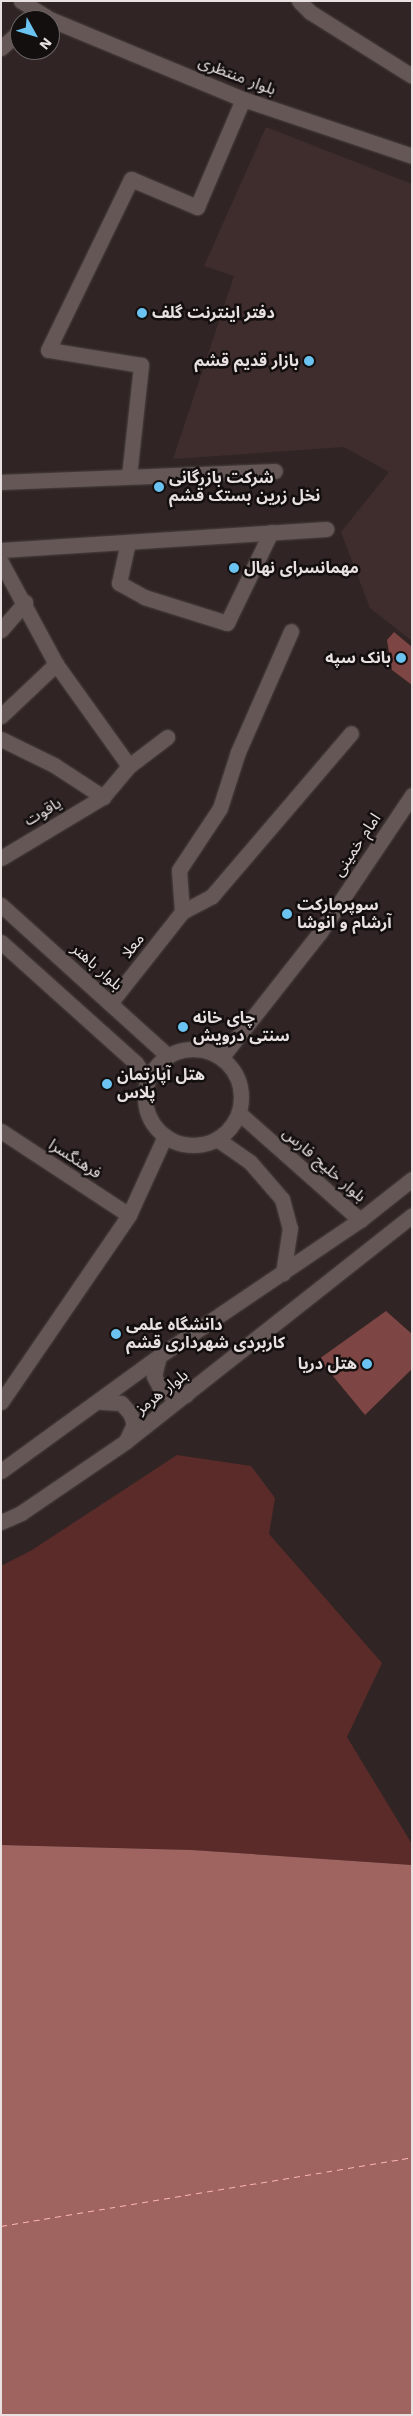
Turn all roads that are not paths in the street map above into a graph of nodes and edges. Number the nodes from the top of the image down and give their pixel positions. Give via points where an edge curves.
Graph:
1 (21, 1) edge
2 (299, 1) edge
3 (35, 10) edge
4 (60, 24) edge
5 (412, 76) edge
6 (243, 99) junction
7 (412, 156) edge
8 (275, 472) dead end
9 (129, 476) junction
10 (1, 482) edge
11 (326, 529) dead end
12 (271, 532) junction
13 (128, 542) junction
14 (1, 550) edge
15 (1, 562) edge
16 (25, 602) junction
17 (1, 630) edge
18 (291, 630) dead end
19 (56, 664) junction
20 (1, 716) edge
21 (351, 733) dead end
22 (167, 737) dead end
23 (1, 739) edge
24 (129, 766) junction
25 (412, 795) edge
26 (103, 797) junction
27 (1, 858) edge
28 (1, 905) edge
29 (182, 912) junction
30 (1, 942) edge
31 (111, 1002) junction
32 (168, 1056) junction
33 (221, 1058) junction
34 (148, 1082) junction
35 (238, 1113) junction
36 (1, 1131) edge
37 (165, 1136) junction
38 (217, 1139) junction
39 (412, 1179) edge
40 (128, 1215) junction
41 (412, 1215) edge
42 (360, 1220) junction
43 (283, 1273) junction
44 (159, 1356) junction
45 (186, 1395) junction
46 (1, 1402) edge
47 (101, 1402) junction
48 (125, 1442) junction
49 (1, 1472) edge
50 (1, 1522) edge

1 - 3 street, بلوار منتظری
2 - 5 street via 310,12
4 - 6 street, بلوار منتظری
6 - 7 street, بلوار منتظری
6 - 9 street via 197,207 131,180 48,350 141,365
8 - 9 street
9 - 10 street
11 - 12 street
12 - 13 street
12 - 13 street via 227,624 144,597 119,583
13 - 14 street
15 - 16 street
16 - 17 street
16 - 19 street
18 - 29 street via 238,752 220,808 179,870
19 - 20 street
19 - 24 street
21 - 29 street via 212,896
22 - 24 street, یاقوت
23 - 26 street via 54,765
24 - 26 street, یاقوت
25 - 33 street, امام خمینی via 320,932
26 - 27 street, یاقوت
28 - 31 street, بلوار باهنر
29 - 31 street, معلا
30 - 34 street via 136,1064
31 - 32 street, بلوار باهنر
32 - 33 street via 195,1049
32 - 34 street via 156,1067
33 - 35 street via 230,1066 241,1088
34 - 37 street via 146,1106 153,1122
35 - 38 street via 226,1132
35 - 42 street, بلوار خلیج فارس
36 - 40 street, فرهنگسرا
37 - 38 street via 190,1145
37 - 40 street
38 - 43 street via 250,1162 282,1199 290,1228
39 - 42 street, بلوار خلیج فارس
40 - 46 street
41 - 45 street, بلوار هرمز
42 - 43 street, بلوار هرمز
43 - 44 street, بلوار هرمز
44 - 45 street via 154,1376 160,1388 171,1395
44 - 47 street, بلوار هرمز
45 - 48 street, بلوار هرمز
47 - 48 street via 121,1403 130,1413 134,1424
47 - 49 street, بلوار هرمز
48 - 50 street, بلوار هرمز via 21,1513

